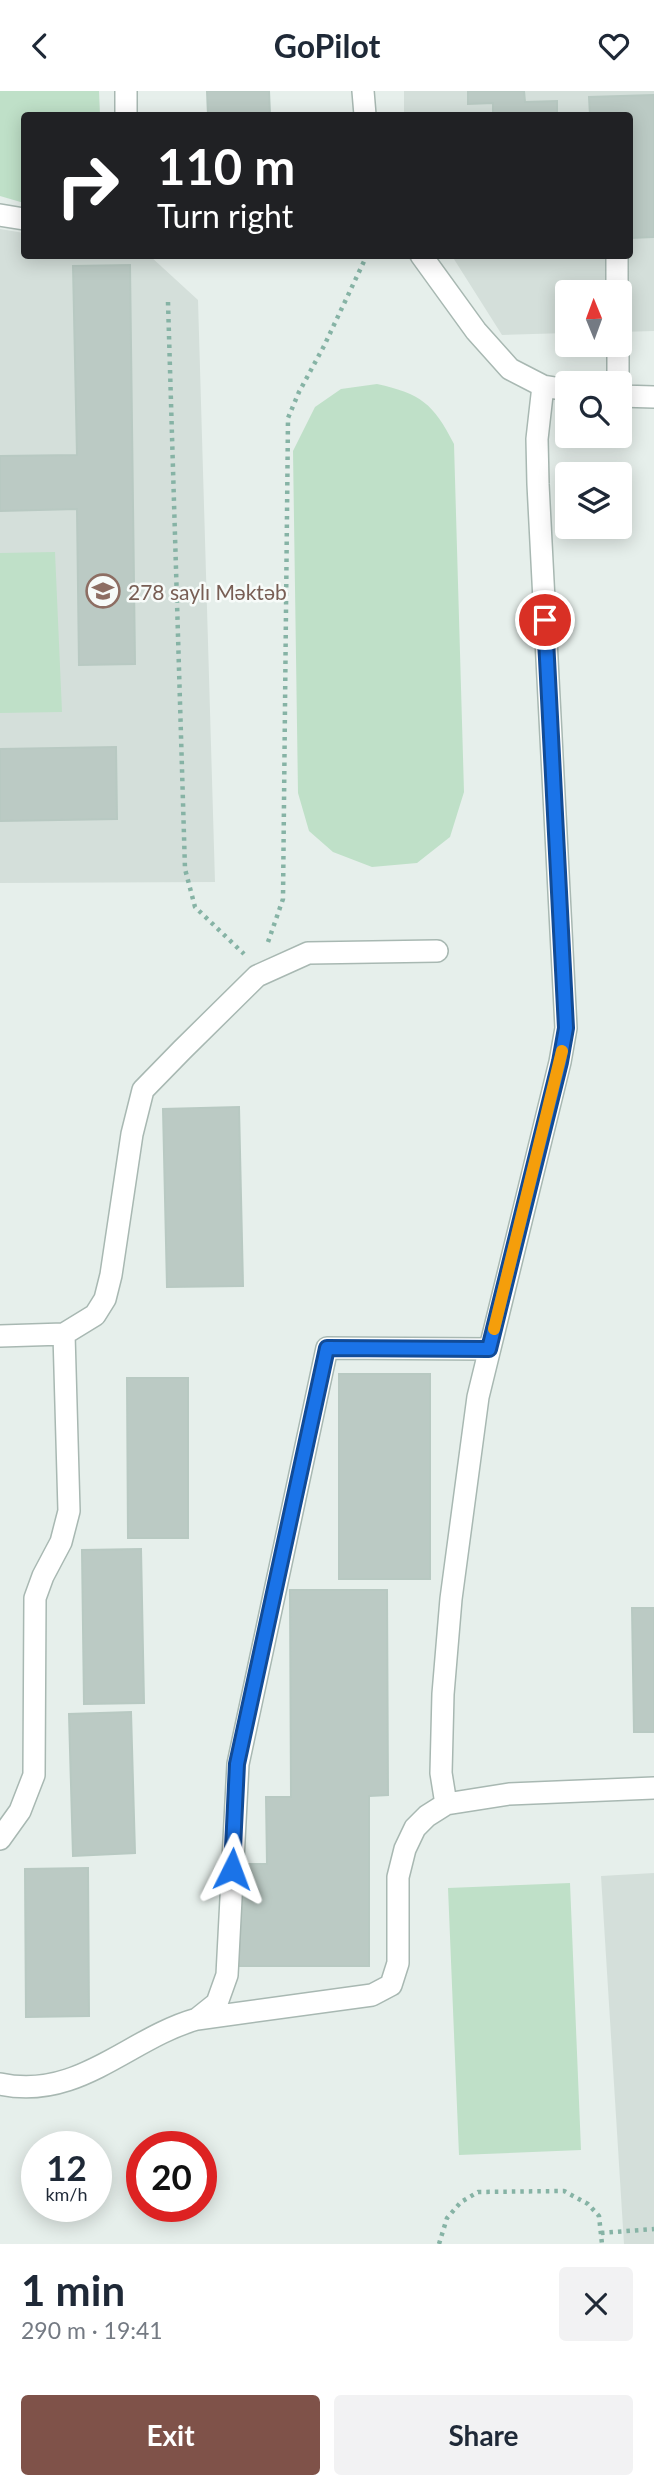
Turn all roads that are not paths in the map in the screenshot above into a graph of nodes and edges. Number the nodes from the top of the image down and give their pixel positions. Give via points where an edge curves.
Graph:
1 (126, 91) edge
2 (363, 91) edge
3 (126, 112) edge
4 (365, 112) edge
5 (0, 215) edge
6 (21, 218) edge
7 (424, 259) edge
8 (617, 259) edge
9 (617, 280) edge
10 (542, 386) junction
11 (555, 388) edge
12 (632, 396) edge
13 (654, 397) edge
14 (437, 951) dead end
15 (64, 1334) junction
16 (0, 1336) edge
17 (489, 1349) junction
18 (654, 1788) edge
19 (446, 1804) junction
20 (0, 1839) edge
21 (197, 2019) junction
22 (0, 2084) edge

1 - 3 street
2 - 4 street
5 - 6 street
7 - 10 street via 510,369
8 - 9 street
10 - 11 street
10 - 17 street via 538,484 566,1028
12 - 13 street
14 - 15 street via 309,953 257,976 143,1090 105,1299 95,1315
15 - 16 street
15 - 20 street via 69,1511 61,1542 35,1598 34,1775 20,1811
17 - 19 street via 478,1397 451,1599 441,1773
17 - 21 street via 327,1348 237,1764 227,1975 217,2003
18 - 19 street via 509,1794
19 - 21 street via 415,1828 405,1849 398,1877 398,1963 391,1985 372,1996
21 - 22 street via 176,2025 74,2078 42,2085

